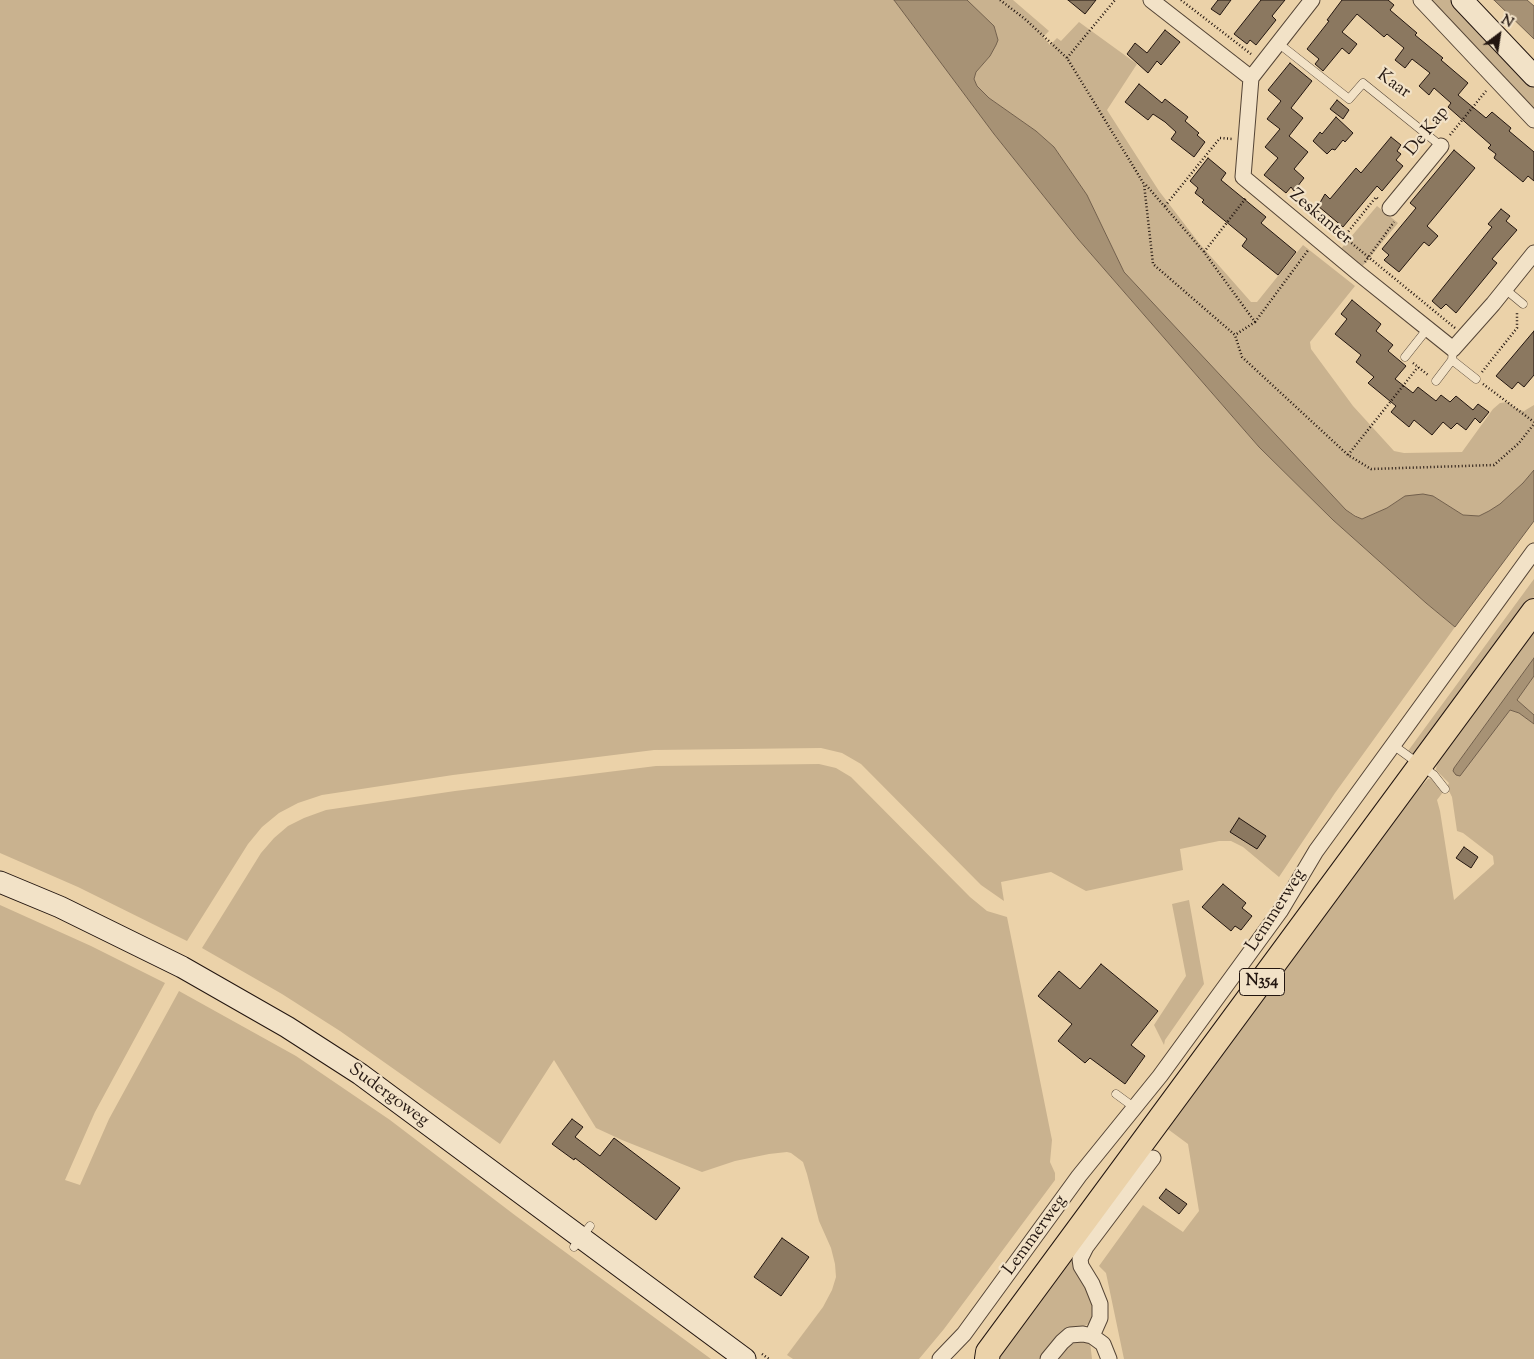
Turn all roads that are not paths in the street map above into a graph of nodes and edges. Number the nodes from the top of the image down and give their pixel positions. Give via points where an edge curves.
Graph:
1 (1151, 0) edge
2 (1312, 0) edge
3 (1421, 0) edge
4 (1462, 0) edge
5 (1278, 43) junction
6 (1534, 76) edge
7 (1250, 78) junction
8 (1534, 120) edge
9 (1441, 146) joint
10 (1390, 208) road end
11 (1534, 253) edge
12 (1505, 289) junction
13 (1523, 304) road end
14 (1428, 328) junction
15 (1452, 355) junction
16 (1406, 357) road end
17 (1476, 379) road end
18 (1436, 381) road end
19 (1534, 552) edge
20 (1534, 611) edge
21 (1393, 745) junction
22 (1420, 765) junction
23 (1445, 789) dead end
24 (0, 882) edge
25 (1116, 1094) dead end
26 (1135, 1108) junction
27 (1149, 1166) dead end
28 (1092, 1336) junction
29 (984, 1357) edge
30 (745, 1359) edge
31 (940, 1359) edge
32 (1048, 1359) edge
33 (1109, 1359) edge

1 - 7 street
2 - 5 street
3 - 8 street
4 - 6 street
5 - 7 street
5 - 9 lane, Kaar via 1349,99 1363,83
7 - 14 street, Zeskanter via 1243,177
9 - 10 street, De Kap
11 - 12 street
12 - 13 lane
12 - 15 street
14 - 15 street, Zeskanter
14 - 16 lane
15 - 17 lane
15 - 18 lane
19 - 21 street, Lemmerweg
20 - 22 main road, Lemmerweg / N354
21 - 22 lane
21 - 26 street, Lemmerweg via 1316,851 1271,924
22 - 23 lane
22 - 29 main road, Lemmerweg / N354
24 - 30 street, Sudergoweg via 60,907 182,967 287,1027 360,1074
25 - 26 lane
26 - 31 street, Lemmerweg via 1079,1176 964,1334
27 - 28 street via 1081,1255 1081,1266 1092,1284 1100,1310
28 - 32 street via 1079,1334 1067,1337
28 - 33 street via 1103,1344

